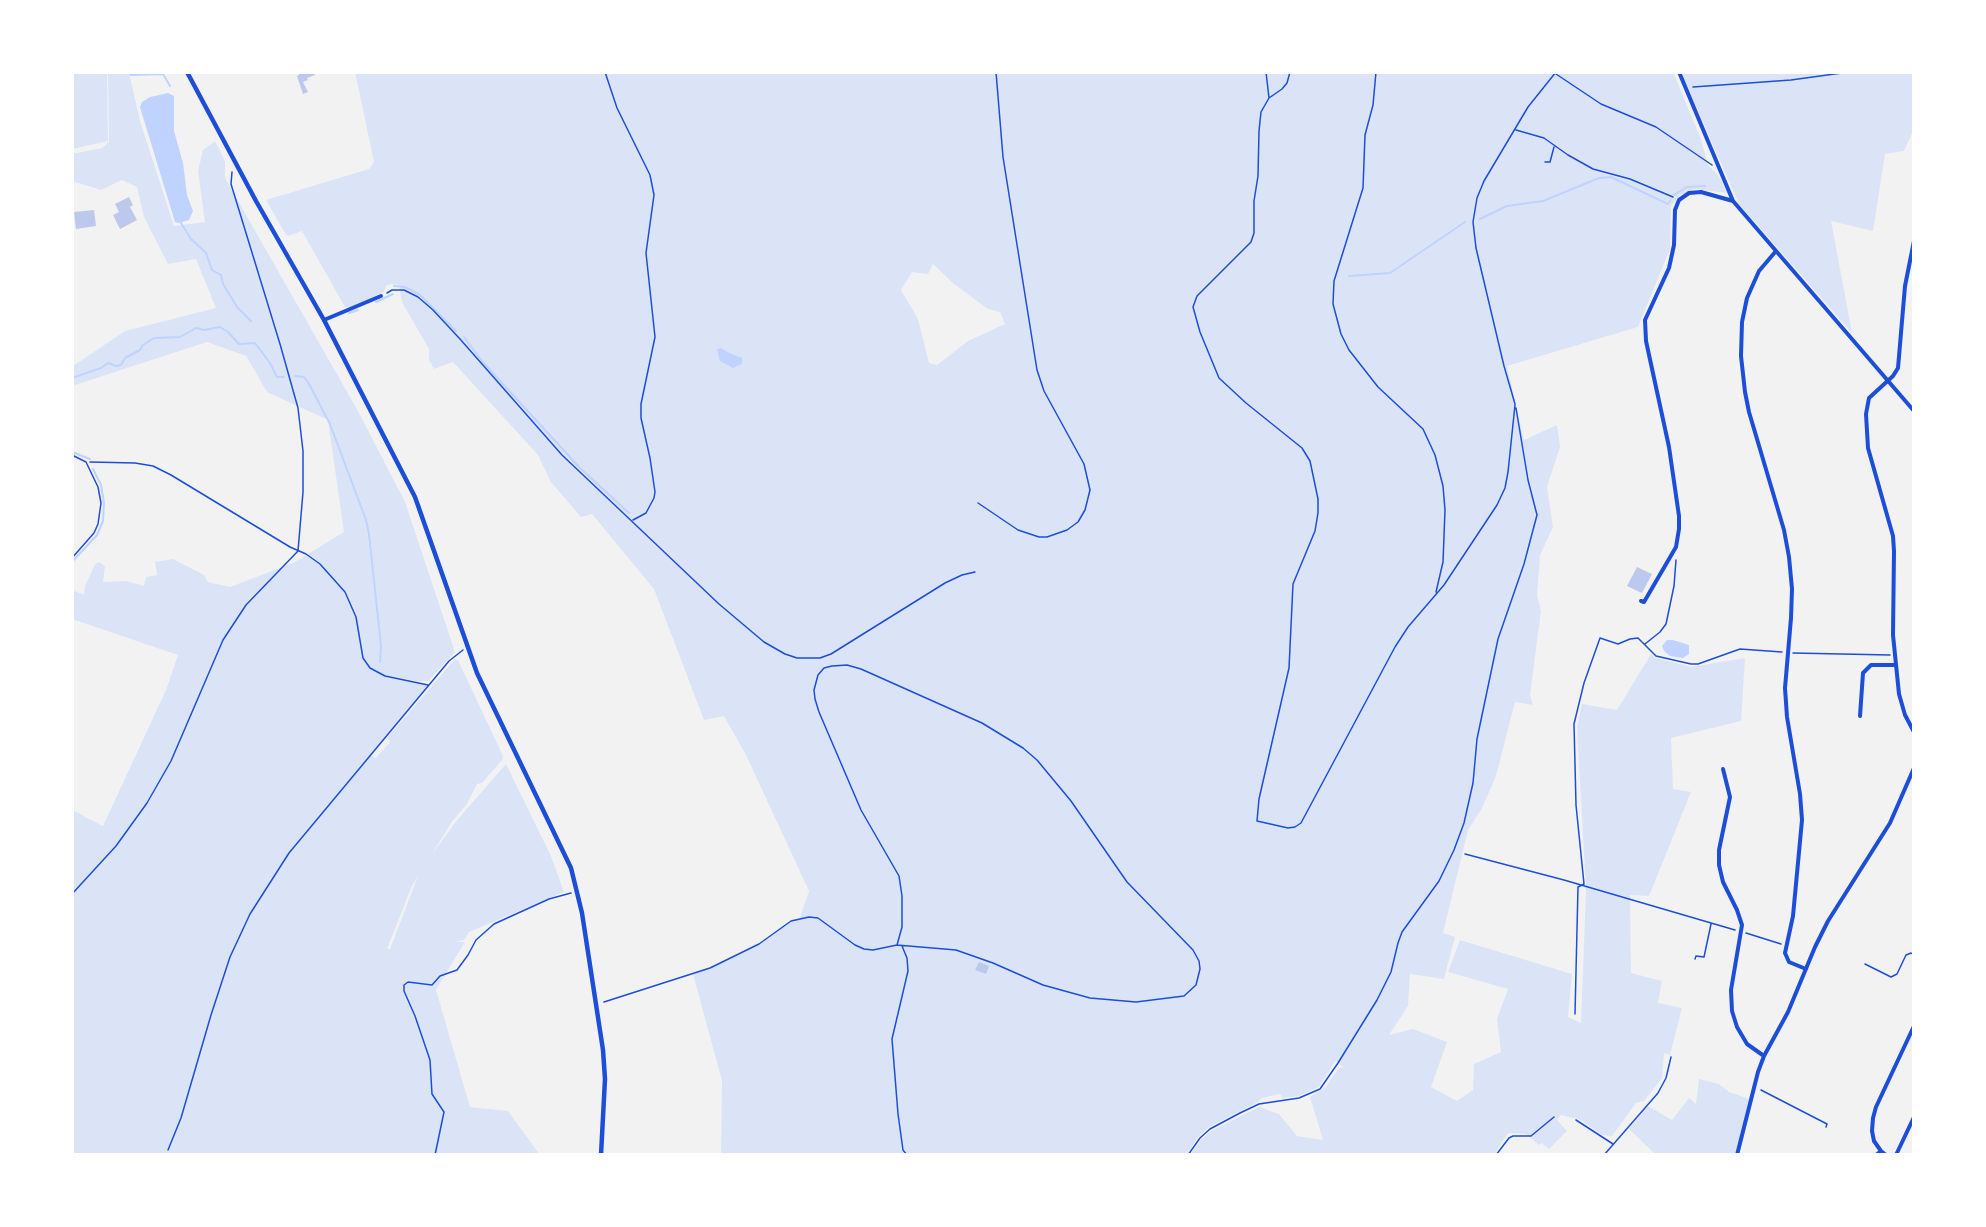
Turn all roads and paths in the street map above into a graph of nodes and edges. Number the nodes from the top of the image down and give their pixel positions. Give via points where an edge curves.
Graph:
1 (187, 72) edge
2 (605, 72) edge
3 (996, 72) edge
4 (1266, 72) edge
5 (1290, 72) edge
6 (1376, 72) edge
7 (1554, 72) edge
8 (1679, 72) edge
9 (1849, 72) edge
10 (1686, 87) junction
11 (1269, 98) junction
12 (1515, 130) junction
13 (1555, 146) junction
14 (1545, 162) dead end
15 (236, 163) junction
16 (1721, 170) junction
17 (1679, 200) junction
18 (1733, 201) junction
19 (1914, 241) edge
20 (1776, 251) junction
21 (381, 296) joint
22 (324, 320) junction
23 (1888, 380) junction
24 (1515, 405) junction
25 (1914, 411) edge
26 (72, 455) edge
27 (86, 462) junction
28 (978, 503) dead end
29 (632, 520) junction
30 (1676, 547) junction
31 (298, 551) junction
32 (72, 558) edge
33 (975, 572) dead end
34 (1436, 592) junction
35 (1641, 601) dead end
36 (1644, 645) junction
37 (466, 647) junction
38 (1787, 653) junction
39 (1894, 654) junction
40 (1896, 665) junction
41 (429, 686) junction
42 (1860, 716) dead end
43 (1914, 732) edge
44 (1914, 768) edge
45 (1723, 769) dead end
46 (1465, 854) dead end
47 (1580, 885) junction
48 (72, 894) edge
49 (567, 894) dead end
50 (1712, 924) junction
51 (1742, 932) junction
52 (897, 945) junction
53 (901, 945) junction
54 (1786, 946) junction
55 (1914, 955) edge
56 (1695, 959) dead end
57 (1865, 964) dead end
58 (1806, 969) junction
59 (604, 1002) dead end
60 (1575, 1014) dead end
61 (1914, 1026) edge
62 (1764, 1056) junction
63 (1671, 1057) dead end
64 (1755, 1087) junction
65 (1554, 1117) dead end
66 (1914, 1117) edge
67 (1576, 1120) dead end
68 (1826, 1127) dead end
69 (1613, 1144) junction
70 (168, 1150) dead end
71 (1881, 1151) junction
72 (435, 1155) edge
73 (602, 1155) edge
74 (907, 1155) edge
75 (1188, 1155) edge
76 (1496, 1155) edge
77 (1604, 1155) edge
78 (1737, 1155) edge
79 (1876, 1155) edge
80 (1886, 1155) edge
81 (1896, 1155) edge

1 - 15 street
2 - 29 path via 617,108 650,175 654,195 646,253 655,338 641,418 655,492 646,513
3 - 28 path via 1003,157 1037,370 1044,391 1084,464 1090,490 1078,522 1047,537 1018,530
4 - 11 path
5 - 11 path via 1287,83
6 - 34 path via 1365,135 1363,188 1334,281 1333,304 1341,334 1359,364 1423,429 1435,455 1445,510 1443,562
7 - 12 path
7 - 16 path via 1601,104 1656,127
8 - 10 street
9 - 10 path
10 - 16 street
11 - 34 path via 1259,122 1254,233 1245,249 1197,296 1193,307 1219,378 1302,447 1310,461 1318,500 1315,531 1293,584 1289,668 1257,821 1288,828 1301,823 1395,646
12 - 13 path via 1544,138
12 - 24 path via 1484,181 1473,222
13 - 14 path via 1550,162
13 - 17 path via 1593,169 1630,179
15 - 22 street
15 - 31 path via 231,184 298,408 303,451
16 - 18 street
17 - 18 street via 1689,193 1701,192
17 - 30 street via 1673,253 1661,289 1648,310 1644,330 1679,516
18 - 20 street
19 - 23 street via 1905,286 1898,368
20 - 23 street
20 - 38 street via 1760,271 1747,298 1742,356 1749,412 1789,557 1792,589
21 - 22 street
21 - 29 path via 392,290 404,290 418,297 562,455
22 - 37 street via 415,497
23 - 25 street
23 - 39 street via 1869,398 1866,414 1868,448 1894,543
24 - 34 path via 1502,495
24 - 75 path via 1537,515 1498,639 1477,739 1473,783 1454,850 1439,880 1402,932 1391,972 1368,1016 1320,1089 1299,1098 1259,1104 1240,1113 1210,1129
26 - 27 lane
27 - 31 path via 153,466
27 - 32 lane via 98,487 101,512 94,533
29 - 33 path via 751,632 797,658 831,654 945,583
30 - 35 street via 1644,602
30 - 36 path via 1674,586 1666,624
31 - 41 path via 320,564 345,592 356,617 363,658 370,668 385,676
31 - 48 path via 246,605 223,640 171,760 147,803 116,846
36 - 38 path via 1656,656 1691,664 1740,649
36 - 47 path via 1634,637 1618,644 1600,638 1581,695 1573,738 1584,884
37 - 41 path
37 - 73 street via 571,868 582,913 604,1064
38 - 39 path
38 - 54 street via 1787,717 1802,820 1793,916
39 - 40 street
40 - 42 street via 1871,665 1863,673
40 - 43 street via 1899,694
41 - 70 path via 289,853 250,914 230,957
44 - 58 street via 1890,823 1839,902
45 - 51 street via 1730,797 1719,866
46 - 47 path
47 - 50 path
47 - 60 path
49 - 72 path via 494,924 476,940 457,970 440,976 432,985 404,985 430,1060 432,1094 444,1112
50 - 51 path
50 - 56 path via 1704,957
51 - 54 path
51 - 62 street via 1731,990 1732,1011 1747,1044
52 - 53 path
52 - 53 path via 902,927 899,876 861,810 815,699 818,675 832,666 861,669 982,723 1023,748 1071,801 1127,882 1193,950 1200,969 1196,984 1184,996 1148,1002 1120,1001 1070,993 956,950
52 - 59 path via 864,949 818,918 800,918 710,968
53 - 74 path via 908,971 892,1039 898,1114
54 - 58 street via 1790,962
55 - 57 lane via 1905,955 1897,974 1891,977
58 - 62 street
61 - 71 street via 1873,1118 1874,1141
62 - 64 street
63 - 69 path via 1658,1093
64 - 68 path via 1827,1124
64 - 78 street
65 - 76 path via 1530,1136 1509,1138
66 - 81 street
67 - 69 path
69 - 77 path
71 - 79 street
71 - 80 street

